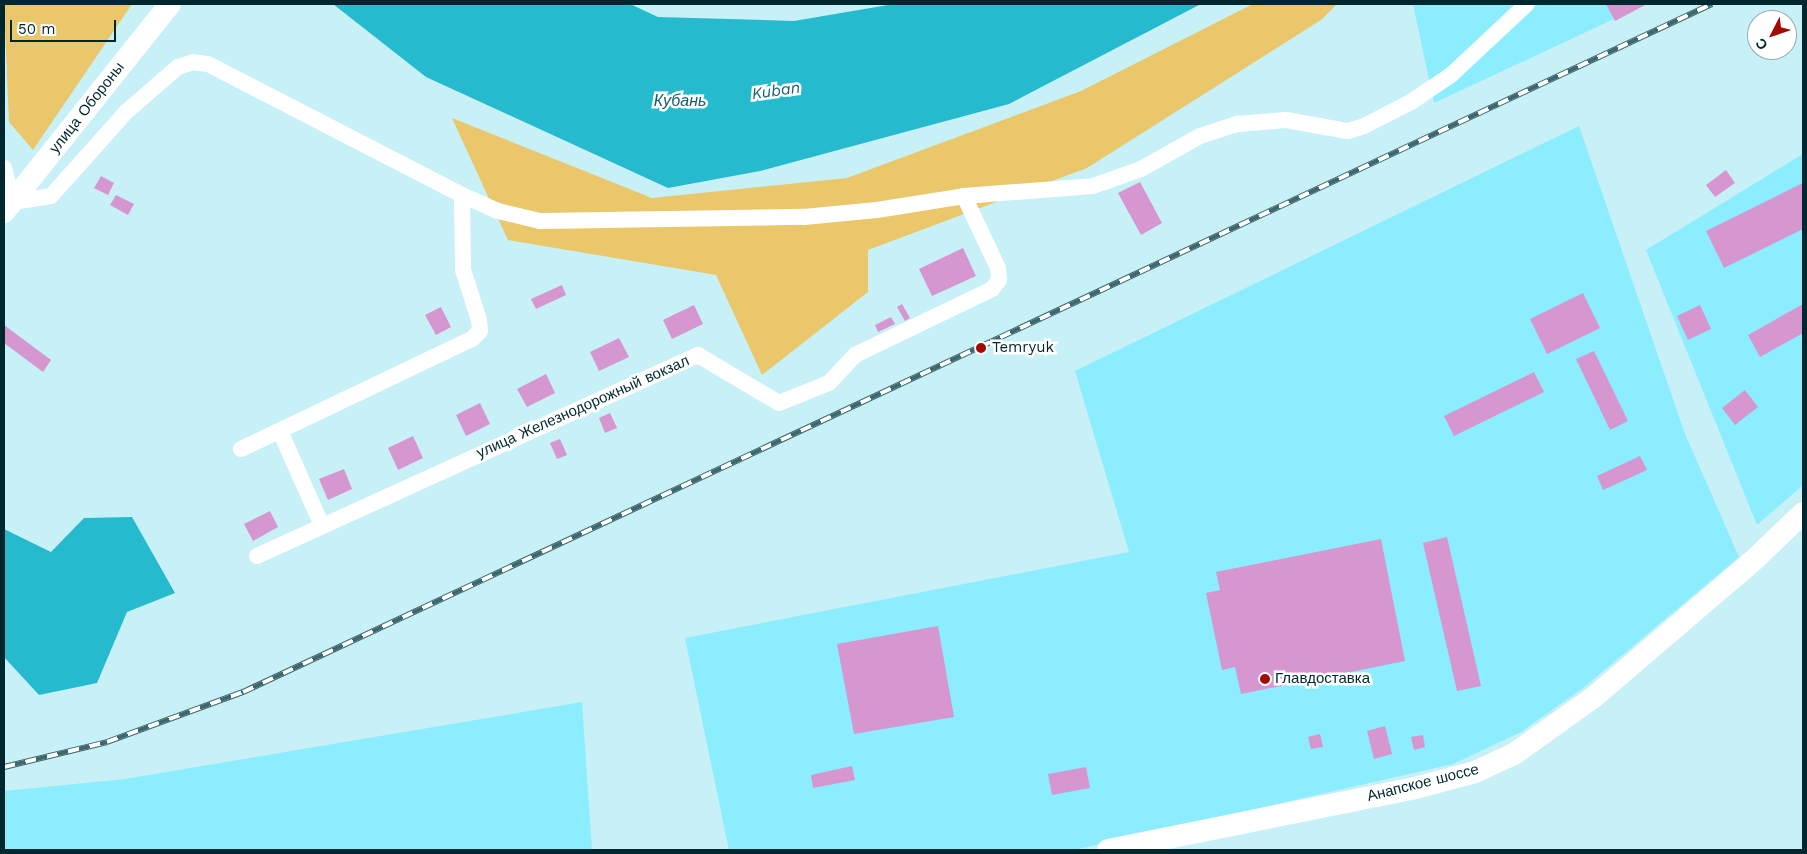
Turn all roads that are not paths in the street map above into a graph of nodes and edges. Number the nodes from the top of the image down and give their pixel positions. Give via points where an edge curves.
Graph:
1 (170, 4) edge
2 (1527, 4) edge
3 (4, 168) edge
4 (462, 195) junction
5 (964, 196) junction
6 (8, 207) edge
7 (280, 431) junction
8 (241, 449) dead end
9 (1803, 513) edge
10 (322, 526) junction
11 (257, 556) dead end
12 (1108, 850) edge

1 - 6 street, улица Обороны
2 - 5 street via 1452,75 1411,102 1364,126 1348,131 1286,120 1238,124 1200,136 1141,169 1093,186
3 - 6 street
4 - 5 street via 498,211 540,220 618,222 804,217 877,210
4 - 6 street via 208,64 193,62 178,67 126,112 51,196
4 - 7 street via 463,270 480,320 480,331 472,339
5 - 10 street, улица Железнодорожный вокзал via 998,268 999,280 992,289 855,355 829,383 779,403 698,355
7 - 8 street
7 - 10 street
9 - 12 street, Анапское шоссе via 1755,560 1594,697 1553,730 1514,754 1475,772 1415,788
10 - 11 street, улица Железнодорожный вокзал

